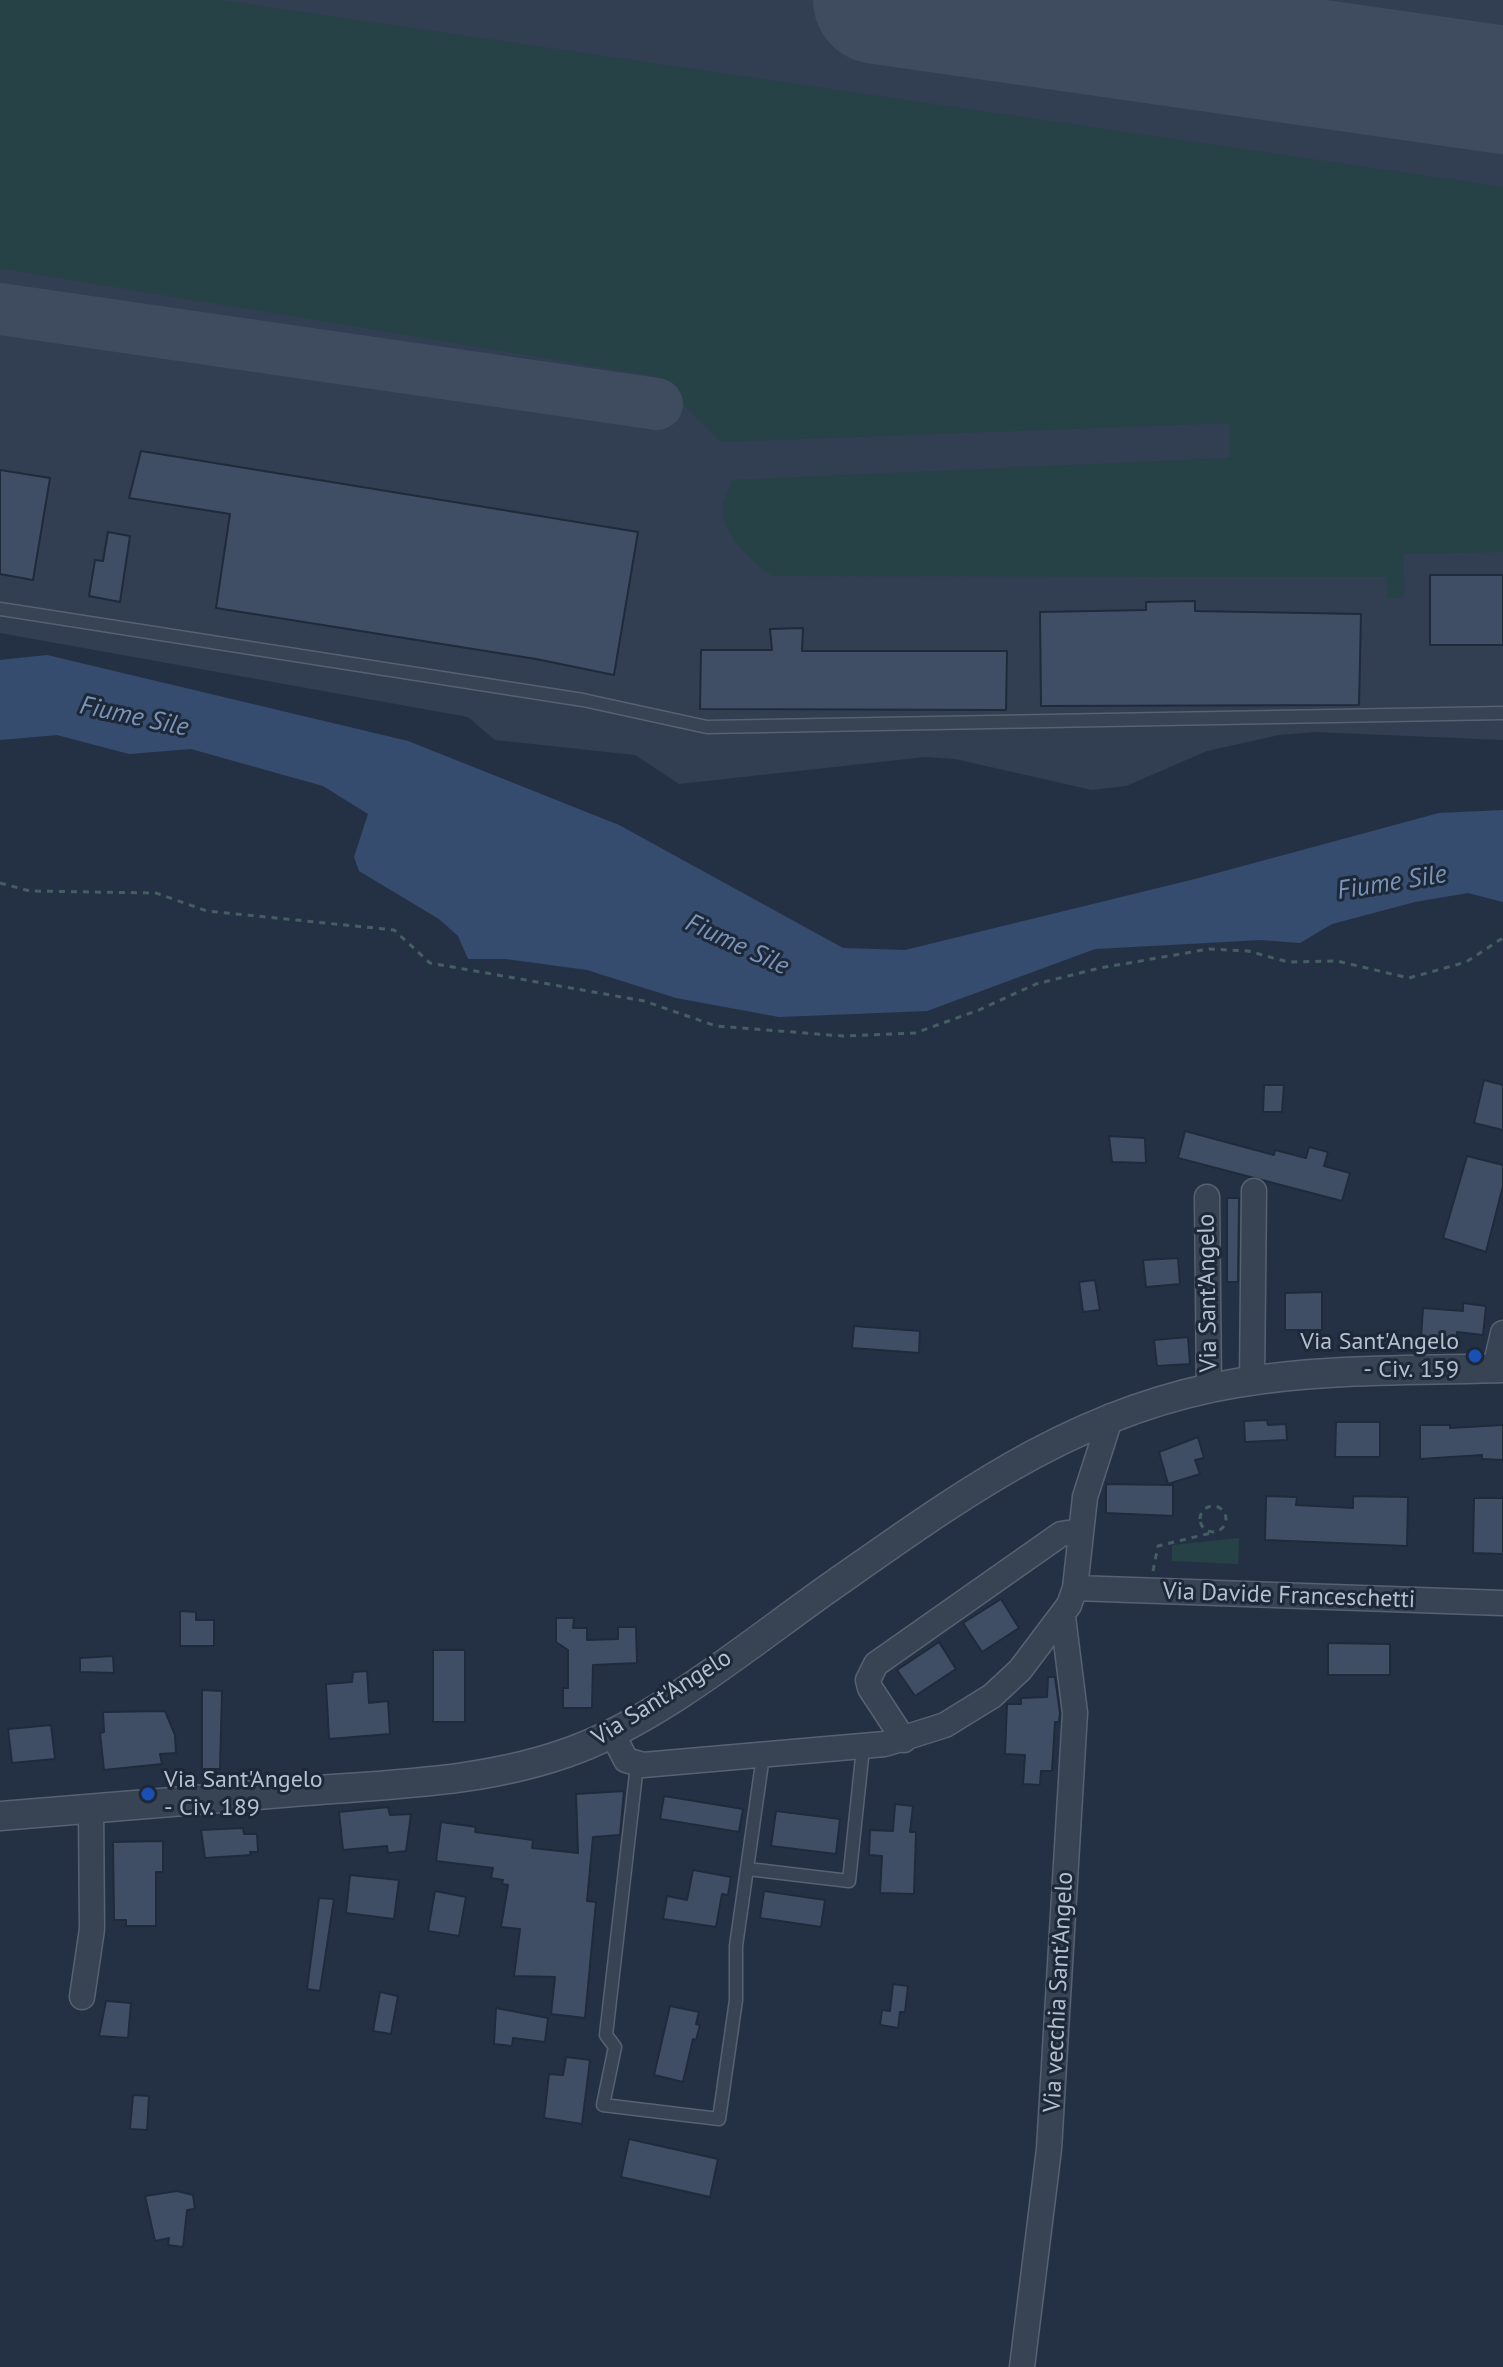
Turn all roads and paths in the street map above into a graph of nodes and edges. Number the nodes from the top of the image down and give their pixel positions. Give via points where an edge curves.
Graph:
1 (0, 609) edge
2 (1503, 713) edge
3 (0, 883) edge
4 (1503, 938) edge
5 (1254, 1191) dead end
6 (1207, 1197) dead end
7 (1503, 1333) edge
8 (1499, 1368) edge
9 (1252, 1380) junction
10 (1209, 1388) junction
11 (1111, 1416) junction
12 (1081, 1531) junction
13 (1215, 1532) junction
14 (1153, 1582) dead end
15 (1075, 1588) junction
16 (1503, 1603) edge
17 (1063, 1617) junction
18 (612, 1733) junction
19 (904, 1740) junction
20 (863, 1748) junction
21 (763, 1756) junction
22 (637, 1765) junction
23 (91, 1808) junction
24 (0, 1816) edge
25 (748, 1869) junction
26 (82, 1997) dead end
27 (1022, 2367) edge

1 - 2 lane via 583,700 707,727
3 - 4 path via 30,891 156,893 207,911 394,930 430,963 644,1001 716,1026 843,1036 915,1033 1036,984 1209,949 1248,951 1288,962 1337,961 1409,978 1466,962
5 - 9 street, Via Sant'Angelo
6 - 10 street, Via Sant'Angelo
7 - 8 street
8 - 9 street, Via Sant'Angelo
9 - 10 street, Via Sant'Angelo
10 - 11 street, Via Sant'Angelo
11 - 12 street, Via vecchia Sant'Angelo via 1089,1484
11 - 18 street, Via Sant'Angelo via 982,1482 708,1673
12 - 15 street, Via vecchia Sant'Angelo
12 - 19 street via 1061,1534 876,1664 870,1688
13 - 13 path via 1226,1517 1210,1507 1200,1520 1207,1531
13 - 14 path via 1158,1546
15 - 16 street, Via Davide Franceschetti
15 - 17 street, Via vecchia Sant'Angelo
17 - 19 street, Via vecchia Sant'Angelo via 992,1696 945,1725
17 - 27 street, Via vecchia Sant'Angelo via 1075,1713 1049,2149
18 - 22 street via 626,1760
18 - 23 street, Via Sant'Angelo via 538,1762 481,1775
19 - 20 street, Via vecchia Sant'Angelo
20 - 21 street, Via vecchia Sant'Angelo
20 - 25 lane via 849,1881
21 - 22 street, Via vecchia Sant'Angelo
21 - 25 lane
22 - 25 lane via 606,2035 615,2047 603,2105 719,2119
23 - 24 street, Via Sant'Angelo
23 - 26 street via 92,1929

